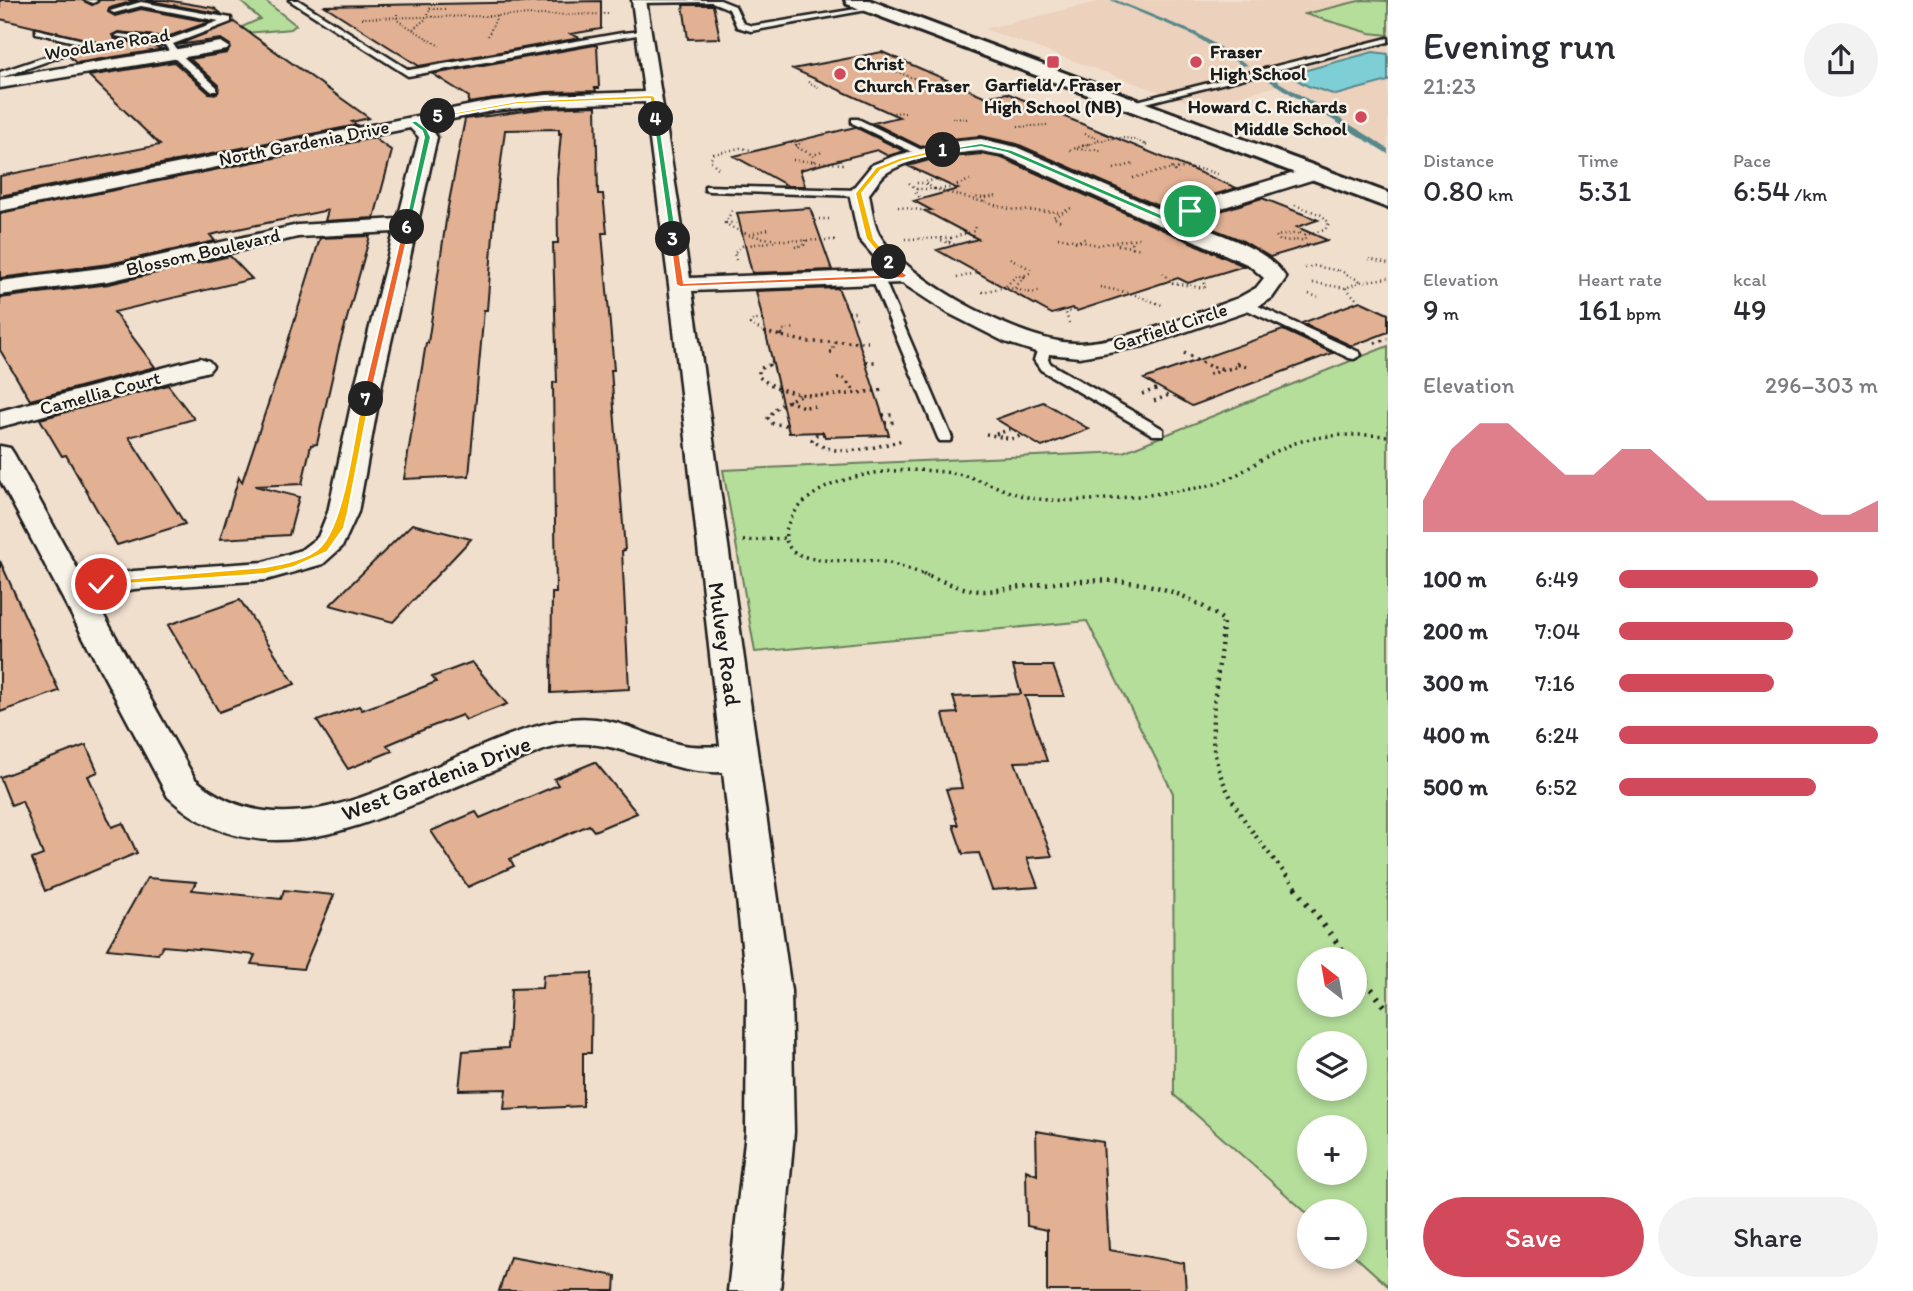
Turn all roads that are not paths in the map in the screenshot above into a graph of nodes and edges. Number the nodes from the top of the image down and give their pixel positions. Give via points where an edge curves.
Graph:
1 (293, 0) edge
2 (712, 0) edge
3 (853, 0) edge
4 (874, 8) junction
5 (114, 10) dead end
6 (634, 12) edge
7 (39, 31) dead end
8 (119, 36) dead end
9 (1388, 40) edge
10 (221, 47) dead end
11 (172, 49) junction
12 (0, 75) edge
13 (0, 83) edge
14 (214, 89) dead end
15 (652, 97) junction
16 (1130, 104) junction
17 (855, 121) dead end
18 (413, 122) junction
19 (925, 154) junction
20 (1314, 173) junction
21 (709, 188) dead end
22 (859, 193) junction
23 (1388, 201) edge
24 (0, 205) edge
25 (1164, 219) junction
26 (407, 225) junction
27 (904, 276) junction
28 (878, 279) junction
29 (680, 285) junction
30 (0, 288) edge
31 (1243, 303) junction
32 (1044, 348) junction
33 (1354, 355) dead end
34 (200, 366) dead end
35 (0, 419) edge
36 (1158, 432) dead end
37 (945, 438) dead end
38 (0, 454) edge
39 (75, 592) junction
40 (741, 758) junction
41 (754, 1291) edge

1 - 6 lane via 408,74 618,36
2 - 4 lane via 732,8 740,25 751,29
2 - 6 lane
3 - 4 main road
4 - 16 main road
5 - 11 lane via 141,4 228,20
6 - 15 street, Mulvey Road
7 - 12 lane via 92,44
8 - 11 lane
9 - 16 lane
10 - 11 street, Woodlane Road
11 - 13 street, Woodlane Road
11 - 14 lane
15 - 18 street, North Gardenia Drive via 518,102
15 - 29 street, Mulvey Road
16 - 20 main road
17 - 19 lane
18 - 24 street, North Gardenia Drive
18 - 26 street via 428,137
19 - 22 street, Garfield Circle via 879,169
19 - 25 street, Garfield Circle via 981,145 1009,151
20 - 23 main road
20 - 25 street
21 - 22 lane
22 - 27 street, Garfield Circle via 870,239
25 - 31 street, Garfield Circle via 1270,269 1275,278 1272,285
26 - 30 street, Blossom Boulevard via 298,231 85,279
26 - 39 street via 343,512 331,541 312,557 265,571 134,580
27 - 28 street
27 - 32 street, Garfield Circle via 1000,330
28 - 29 street
28 - 37 lane
29 - 40 street, Mulvey Road
31 - 32 street, Garfield Circle via 1130,343 1077,350
31 - 33 lane
32 - 36 lane via 1041,360 1046,367
34 - 35 street, Camellia Court
38 - 39 street, West Gardenia Drive
39 - 40 street, West Gardenia Drive via 181,788 195,803 237,821 268,827 351,815 531,741 581,728 607,731 681,757
40 - 41 street, Mulvey Road via 769,990 771,1066 770,1132

